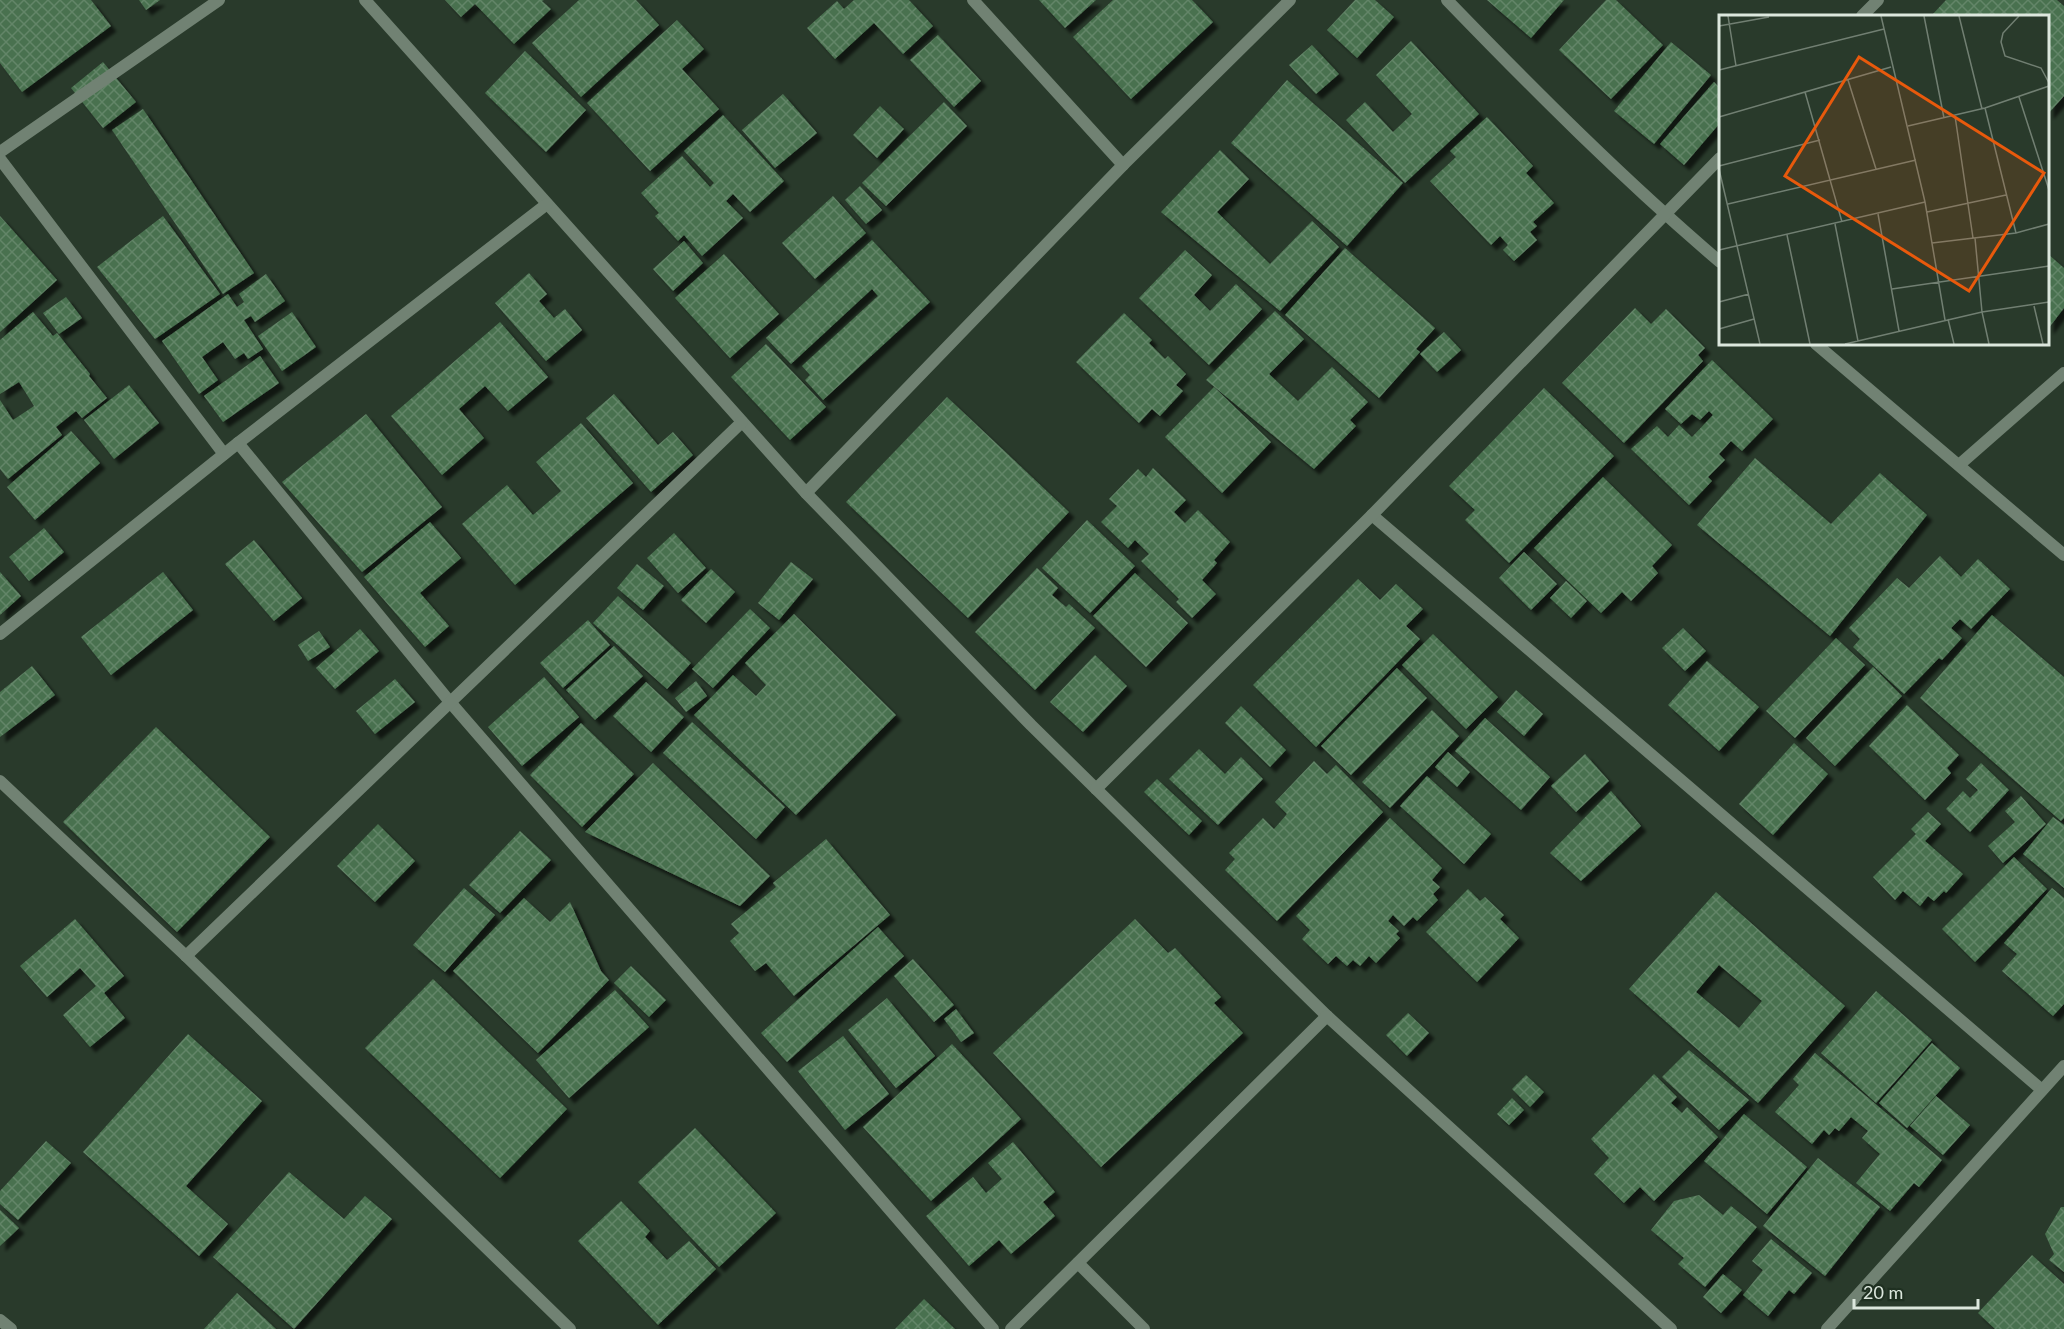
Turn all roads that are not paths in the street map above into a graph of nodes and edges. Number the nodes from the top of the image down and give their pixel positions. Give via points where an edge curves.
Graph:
1 (219, 0) edge
2 (365, 0) edge
3 (974, 0) edge
4 (1290, 0) edge
5 (1447, 0) edge
6 (1878, 0) edge
7 (1863, 15) edge
8 (0, 152) edge
9 (0, 159) edge
10 (1719, 159) edge
11 (1123, 165) junction
12 (547, 204) junction
13 (1665, 214) junction
14 (1719, 261) edge
15 (1817, 345) edge
16 (2064, 373) edge
17 (742, 422) junction
18 (238, 443) junction
19 (224, 454) junction
20 (1959, 465) junction
21 (806, 493) junction
22 (1372, 515) junction
23 (2064, 555) edge
24 (0, 634) edge
25 (450, 702) junction
26 (0, 781) edge
27 (1096, 789) junction
28 (186, 956) junction
29 (1327, 1016) junction
30 (2064, 1066) edge
31 (2042, 1090) junction
32 (1078, 1263) junction
33 (0, 1320) edge
34 (11, 1329) edge
35 (570, 1329) edge
36 (993, 1329) edge
37 (1011, 1329) edge
38 (1143, 1329) edge
39 (1671, 1329) edge
40 (1827, 1329) edge

1 - 8 street
2 - 12 street
3 - 11 street
4 - 11 street
5 - 13 street via 1519,75
6 - 7 street
9 - 19 street
10 - 13 street
11 - 21 street
12 - 17 street
12 - 18 street
13 - 14 street
13 - 22 street
15 - 20 street
16 - 20 street
17 - 21 street
17 - 25 street
18 - 19 street
18 - 25 street
19 - 24 street
20 - 23 street
21 - 27 street
22 - 27 street
22 - 31 street
25 - 28 street
25 - 36 street
26 - 28 street
27 - 29 street
28 - 35 street
29 - 32 street
29 - 39 street
30 - 31 street
31 - 40 street
32 - 37 street
32 - 38 street
33 - 34 street

